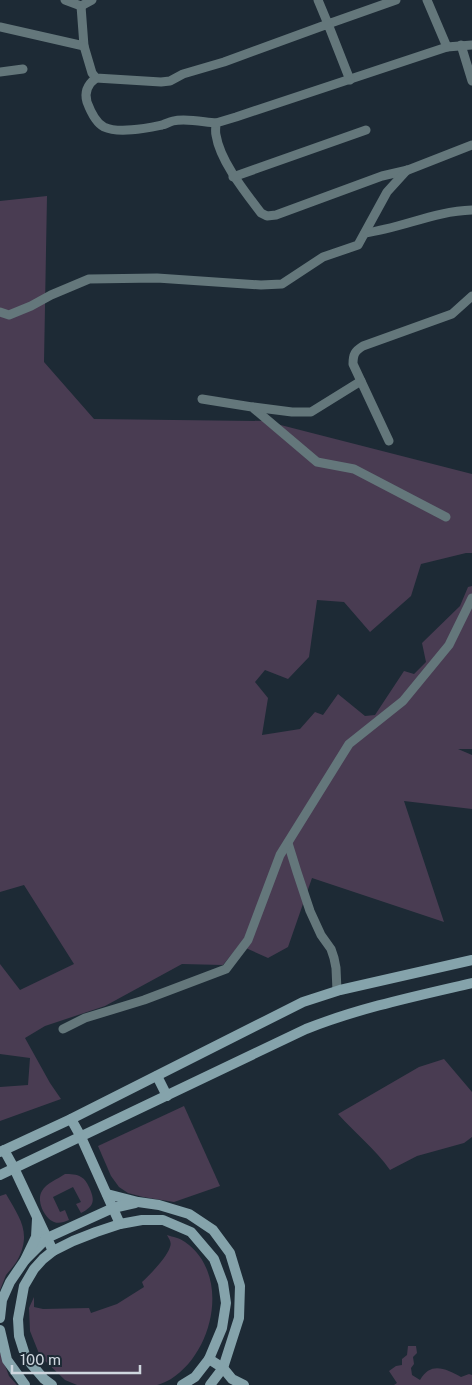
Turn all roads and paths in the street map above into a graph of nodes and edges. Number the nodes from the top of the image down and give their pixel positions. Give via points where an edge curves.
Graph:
1 (65, 0) edge
2 (92, 0) edge
3 (318, 0) edge
4 (396, 0) edge
5 (427, 0) edge
6 (81, 6) junction
7 (328, 24) junction
8 (0, 27) edge
9 (461, 45) junction
10 (472, 45) edge
11 (84, 46) junction
12 (447, 47) junction
13 (23, 69) dead end
14 (0, 72) edge
15 (96, 78) junction
16 (350, 80) junction
17 (472, 81) edge
18 (216, 123) junction
19 (366, 130) dead end
20 (472, 145) edge
21 (408, 170) junction
22 (234, 176) junction
23 (472, 210) edge
24 (365, 233) junction
25 (472, 296) edge
26 (0, 312) edge
27 (361, 381) junction
28 (202, 399) dead end
29 (252, 407) junction
30 (389, 441) dead end
31 (446, 518) dead end
32 (472, 598) edge
33 (288, 842) junction
34 (472, 960) edge
35 (472, 983) edge
36 (337, 991) junction
37 (63, 1029) dead end
38 (157, 1076) junction
39 (167, 1096) junction
40 (71, 1118) junction
41 (81, 1137) junction
42 (2, 1151) edge
43 (14, 1168) junction
44 (0, 1175) edge
45 (107, 1194) junction
46 (138, 1202) junction
47 (113, 1208) junction
48 (37, 1218) junction
49 (120, 1224) junction
50 (47, 1238) junction
51 (53, 1252) junction
52 (25, 1260) junction
53 (0, 1318) edge
54 (0, 1330) edge
55 (209, 1359) junction
56 (223, 1368) junction
57 (195, 1377) junction
58 (25, 1385) edge
59 (52, 1385) edge
60 (182, 1385) edge
61 (213, 1385) edge
62 (244, 1385) edge

1 - 6 street
2 - 6 street
3 - 7 street
4 - 7 street
5 - 12 street
6 - 11 street
7 - 15 street via 170,81
7 - 16 street
8 - 11 street
9 - 10 street
9 - 12 street
9 - 17 street
11 - 15 street
12 - 16 street
13 - 14 street
15 - 18 street via 86,92 87,101 92,114 104,127 137,129 182,120
16 - 18 street
18 - 22 street via 222,154
19 - 22 street
20 - 21 street
21 - 22 street via 267,216 261,213
21 - 24 street via 387,192
23 - 24 street via 435,215
24 - 26 street via 358,245 322,257 282,284 157,278 88,279 9,315
25 - 27 street via 452,314 356,350 352,364
27 - 29 street via 312,412
27 - 30 street
28 - 29 street
29 - 31 street via 317,462 354,469
32 - 33 street via 449,645 403,701 349,744
33 - 36 street via 310,911 334,958
33 - 37 street via 248,940 226,969 85,1018
34 - 36 main road
35 - 39 main road via 332,1019
36 - 38 main road via 303,1002
38 - 39 main road
38 - 40 main road
39 - 41 main road
40 - 41 main road
40 - 42 main road
41 - 43 main road
41 - 45 main road
42 - 43 main road
43 - 44 main road
43 - 48 main road
45 - 46 main road
45 - 47 main road
46 - 47 main road
46 - 56 main road via 189,1214 213,1230 230,1253 240,1286 239,1318
47 - 49 main road
47 - 50 main road
48 - 50 main road
48 - 52 main road via 36,1237
49 - 51 main road
49 - 55 main road via 163,1220 191,1232 214,1259 223,1283 226,1304 222,1328
50 - 51 main road
50 - 52 main road
51 - 59 main road via 43,1259 24,1286 18,1319 26,1358
52 - 53 main road via 2,1300
54 - 58 main road via 7,1360
55 - 56 main road
55 - 57 main road
56 - 61 main road
56 - 62 main road via 232,1379
57 - 60 main road
57 - 61 main road

